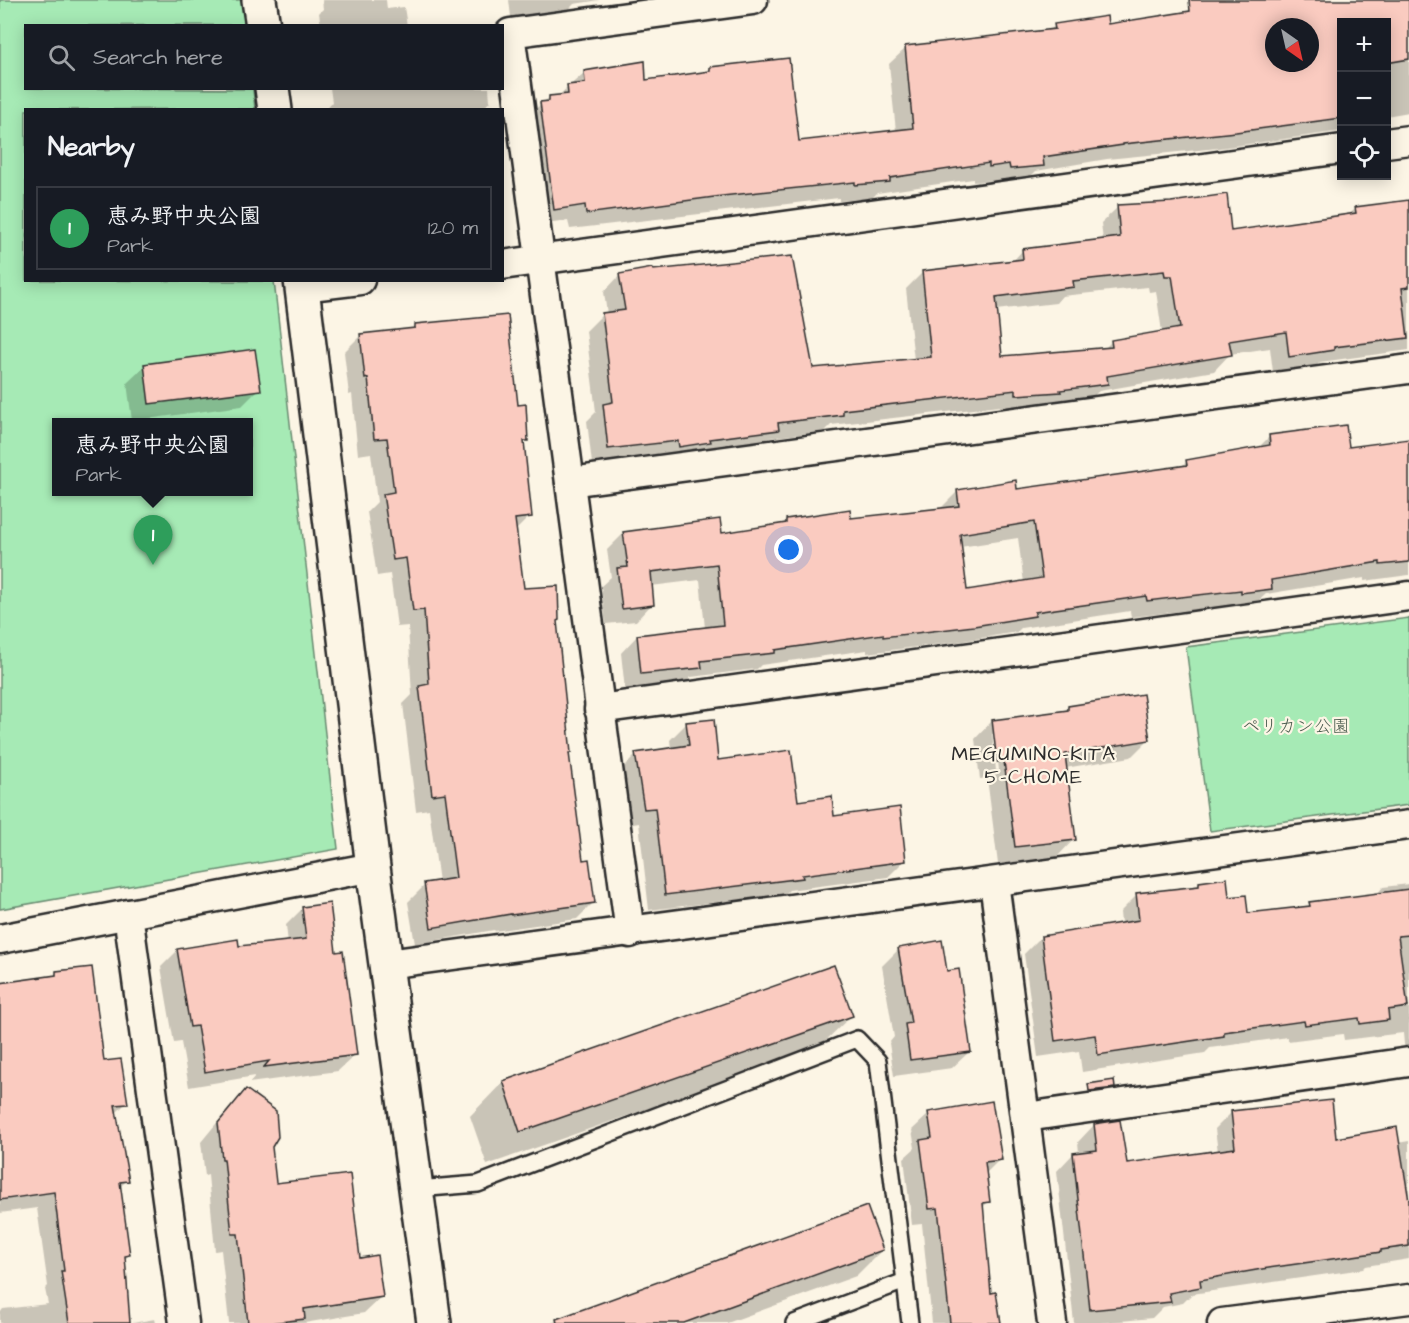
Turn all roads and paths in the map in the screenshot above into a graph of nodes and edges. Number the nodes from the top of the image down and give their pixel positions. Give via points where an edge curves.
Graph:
1 (259, 0) edge
2 (753, 0) edge
3 (262, 24) edge
4 (272, 90) edge
5 (275, 108) edge
6 (1409, 140) edge
7 (1391, 142) edge
8 (1337, 150) edge
9 (540, 261) junction
10 (504, 265) edge
11 (330, 282) edge
12 (301, 284) edge
13 (1409, 369) edge
14 (570, 482) junction
15 (1409, 596) edge
16 (599, 709) junction
17 (1409, 825) edge
18 (373, 867) junction
19 (994, 882) junction
20 (128, 914) junction
21 (630, 933) junction
22 (0, 939) edge
23 (387, 964) junction
24 (1409, 1062) edge
25 (1026, 1117) junction
26 (417, 1189) junction
27 (905, 1281) junction
28 (1409, 1299) edge
29 (184, 1323) edge
30 (434, 1323) edge
31 (794, 1323) edge
32 (910, 1323) edge
33 (1052, 1323) edge
34 (1222, 1323) edge

1 - 3 street
2 - 9 street via 510,33
4 - 5 street
6 - 7 street
8 - 9 street
9 - 10 street
9 - 14 street
11 - 12 street
12 - 18 street
13 - 14 street
14 - 16 street
15 - 16 street
16 - 21 street
17 - 19 street
18 - 20 street
18 - 23 street
19 - 21 street
19 - 25 street
20 - 22 street
20 - 29 street
21 - 23 street
23 - 26 street
24 - 25 street
25 - 33 street
26 - 27 lane via 478,1184 857,1038 878,1061
26 - 30 street
27 - 31 lane
27 - 32 lane
28 - 34 street

